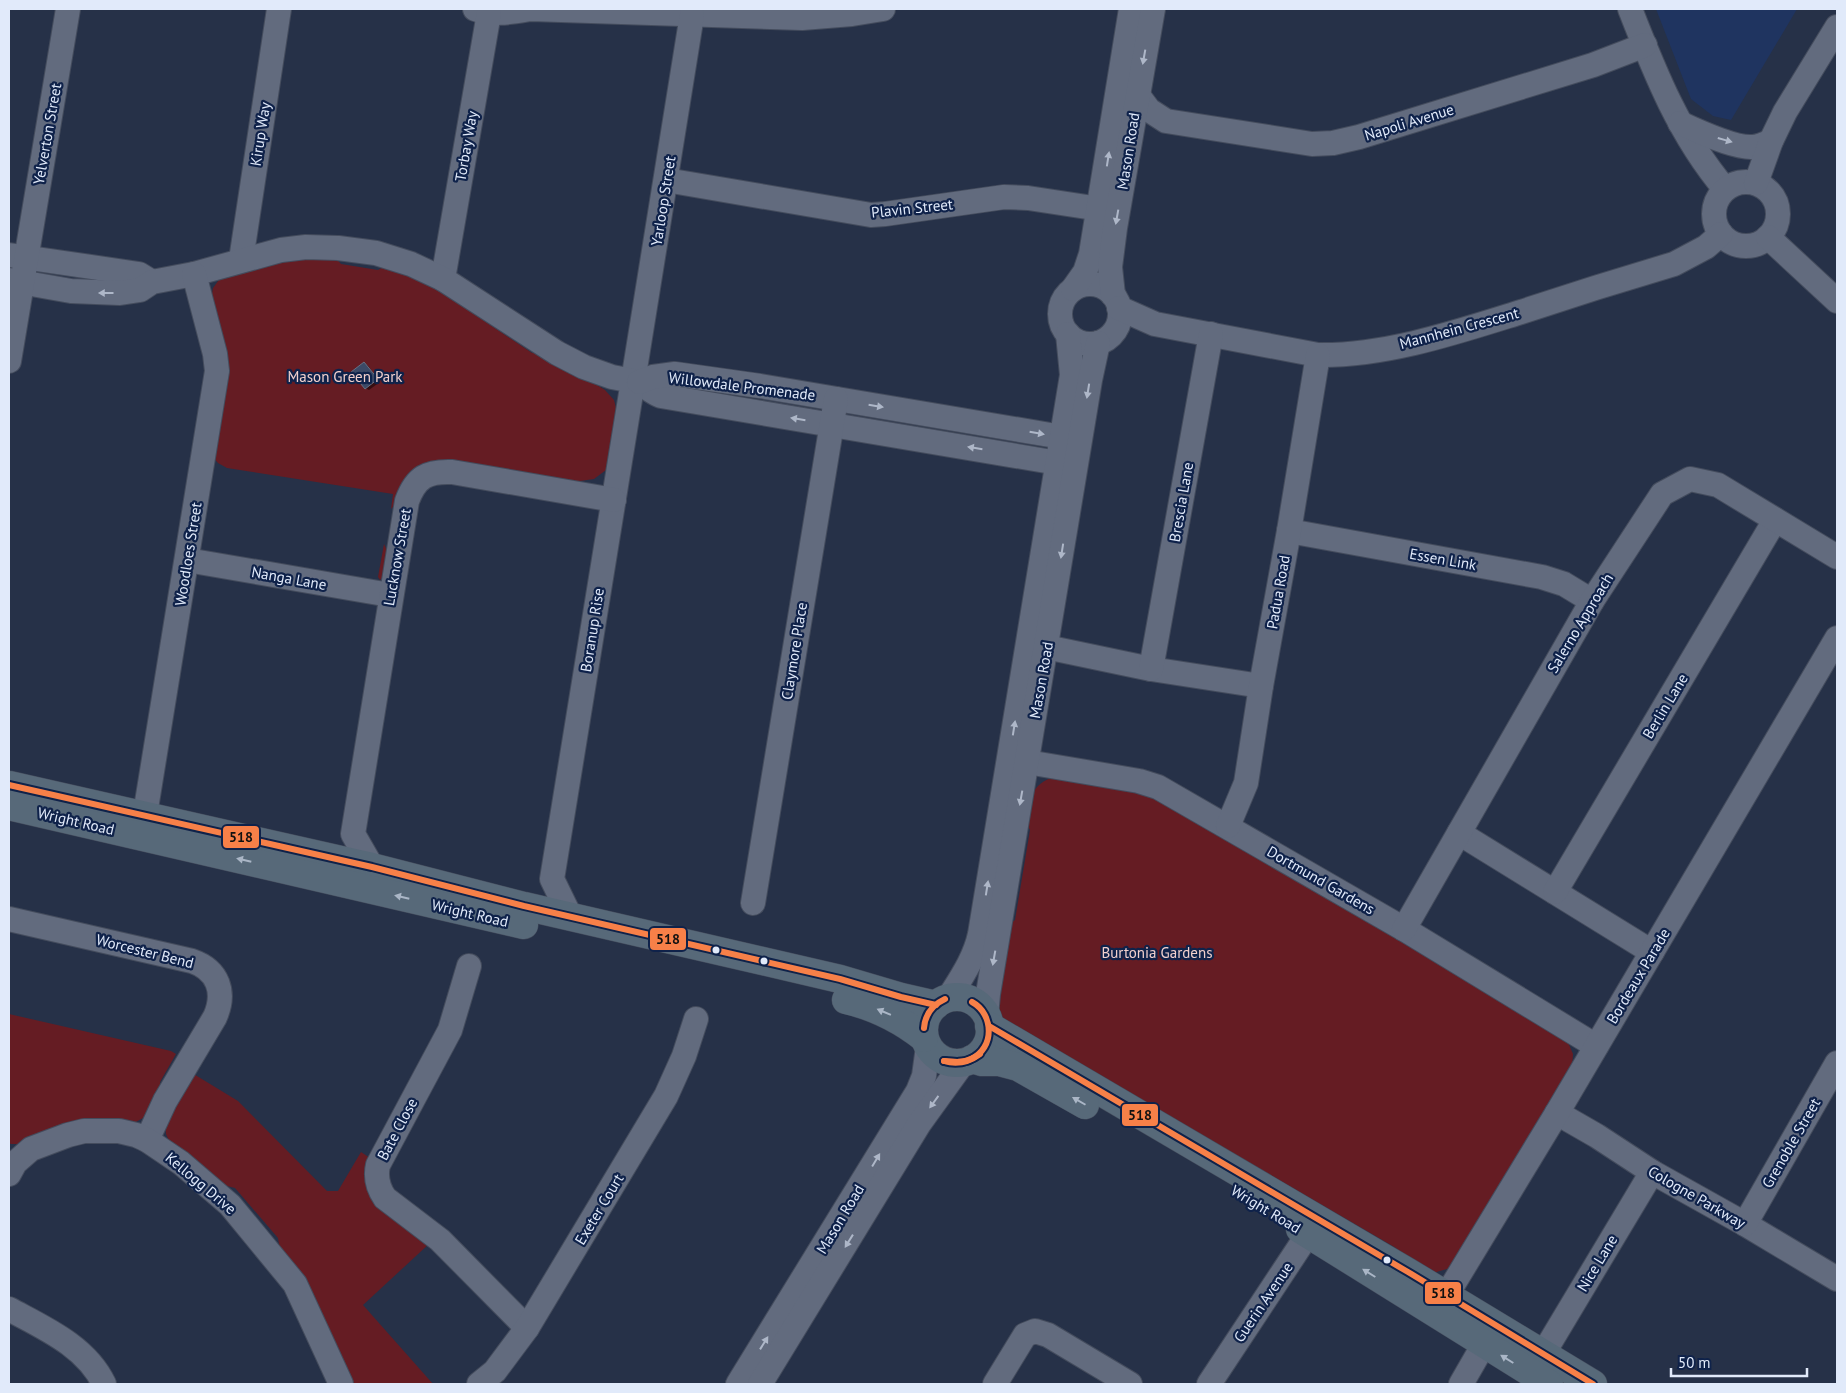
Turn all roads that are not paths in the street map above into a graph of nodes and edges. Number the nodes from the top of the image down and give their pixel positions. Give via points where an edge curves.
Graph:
1 (68, 9) edge
2 (279, 9) edge
3 (883, 9) edge
4 (1132, 9) edge
5 (1153, 9) edge
6 (1630, 9) edge
7 (482, 11) edge
8 (692, 15) junction
9 (1837, 27) edge
10 (1644, 46) junction
11 (1830, 56) edge
12 (1137, 94) junction
13 (1166, 121) junction
14 (1680, 123) junction
15 (1130, 138) junction
16 (1771, 141) junction
17 (666, 180) junction
18 (1756, 183) junction
19 (1725, 189) junction
20 (1100, 209) junction
21 (1721, 234) junction
22 (1768, 237) junction
23 (17, 257) edge
24 (241, 260) junction
25 (194, 274) junction
26 (443, 279) junction
27 (15, 281) edge
28 (152, 282) junction
29 (1073, 290) junction
30 (1116, 301) junction
31 (1837, 302) edge
32 (1155, 324) junction
33 (1068, 334) junction
34 (1211, 334) junction
35 (1107, 338) junction
36 (1318, 354) junction
37 (9, 361) edge
38 (636, 381) junction
39 (836, 399) junction
40 (831, 424) junction
41 (1062, 437) junction
42 (1058, 463) junction
43 (614, 500) junction
44 (1776, 520) junction
45 (1289, 531) junction
46 (1837, 557) edge
47 (187, 560) junction
48 (390, 595) junction
49 (1592, 601) junction
50 (1837, 638) edge
51 (1046, 648) junction
52 (1151, 669) junction
53 (1261, 686) junction
54 (1027, 762) junction
55 (9, 785) edge
56 (9, 806) edge
57 (143, 826) junction
58 (1228, 826) junction
59 (1459, 833) junction
60 (353, 834) junction
61 (324, 857) junction
62 (372, 867) junction
63 (552, 879) junction
64 (1555, 892) junction
65 (753, 903) dead end
66 (524, 906) junction
67 (570, 916) junction
68 (9, 919) edge
69 (1404, 929) junction
70 (1652, 952) junction
71 (469, 966) dead end
72 (942, 1002) junction
73 (696, 1019) dead end
74 (988, 1021) junction
75 (926, 1043) junction
76 (1596, 1046) junction
77 (967, 1061) junction
78 (1837, 1063) edge
79 (1557, 1113) junction
80 (147, 1140) junction
81 (11, 1165) edge
82 (1652, 1172) junction
83 (1745, 1224) junction
84 (1313, 1227) junction
85 (1837, 1280) edge
86 (1441, 1304) junction
87 (9, 1309) edge
88 (527, 1328) junction
89 (1484, 1344) junction
90 (1542, 1354) junction
91 (104, 1384) edge
92 (341, 1384) edge
93 (479, 1384) edge
94 (738, 1384) edge
95 (760, 1384) edge
96 (995, 1384) edge
97 (1130, 1384) edge
98 (1209, 1384) edge
99 (1461, 1384) edge
100 (1549, 1384) edge
101 (1593, 1384) edge

1 - 23 street, Yelverton Street
2 - 24 street, Kirup Way
3 - 8 street via 802,18
20 -> 4 street, Mason Road
5 -> 12 street, Mason Road
6 - 10 street
7 - 8 street via 504,13 531,9
7 - 26 street, Torbay Way
8 - 17 street, Yarloop Street
9 - 11 street
10 - 13 street, Napoli Avenue via 1593,65 1333,143 1312,144
10 - 14 street
11 - 16 street via 1785,112
12 - 13 street, Napoli Avenue via 1150,110
12 - 15 street, Mason Road
13 - 15 street, Napoli Avenue via 1147,127
14 -> 16 street via 1700,133 1750,147
14 - 19 street via 1698,154
15 -> 30 street, Mason Road via 1110,267
16 - 18 street
17 - 20 street, Plavin Street via 871,215 1004,197
17 - 38 street, Yarloop Street
18 - 19 street via 1734,184
18 - 22 street via 1766,188 1777,207 1778,218
19 - 21 street via 1715,206 1714,216
20 - 29 street, Mason Road via 1085,272
21 - 22 street via 1729,241 1749,246
21 - 36 street, Mannhein Crescent via 1706,247 1674,264 1456,332 1372,350
22 - 31 street
23 - 27 street, Yelverton Street
23 - 28 street via 139,274
24 - 25 street, Willowdale Promenade
24 - 26 street, Willowdale Promenade via 281,250 338,248 376,253
25 - 28 street, Willowdale Promenade
25 - 47 street, Woodloes Street via 217,371
26 - 38 street, Willowdale Promenade via 577,364 612,377
28 -> 27 street, Willowdale Promenade via 140,290 120,293 71,292
27 - 37 street, Yelverton Street
29 - 30 street via 1082,285 1100,286
29 - 33 street via 1067,295 1061,311
30 - 32 street, Mannhein Crescent
30 - 35 street via 1120,316
32 - 34 street, Mannhein Crescent
32 - 35 street, Mannhein Crescent
33 - 35 street via 1082,343
33 - 41 street, Mason Road via 1072,375
34 - 36 street, Mannhein Crescent
34 - 52 street, Brescia Lane
35 -> 51 street, Mason Road via 1090,380
36 - 45 street, Padua Road
38 - 39 street, Willowdale Promenade via 675,374
40 -> 38 street, Willowdale Promenade via 661,396
38 - 43 street, Boranup Rise
39 - 40 street, Claymore Place
39 -> 41 street, Willowdale Promenade
42 -> 40 street, Willowdale Promenade
40 - 65 street, Claymore Place
41 - 42 street, Mason Road
72 -> 42 street, Mason Road via 966,971 978,942
43 - 48 street, Lucknow Street via 452,472 428,475 412,488 407,501
43 - 63 street, Boranup Rise
44 - 46 street, Salerno Approach
44 - 49 street, Salerno Approach via 1718,485 1690,479 1662,494
44 - 64 street, Berlin Lane
45 - 49 street, Essen Link via 1542,576 1564,584
45 - 53 street, Padua Road
47 - 48 street, Nanga Lane
47 - 57 street, Woodloes Street
48 - 60 street, Lucknow Street
49 - 59 street, Salerno Approach
50 - 70 street, Bordeaux Parade
51 - 52 street
51 - 54 street, Mason Road
52 - 53 street
53 - 58 street, Padua Road via 1246,783
54 - 58 street, Dortmund Gardens via 1158,787
54 -> 74 street, Mason Road via 988,994
55 - 57 main road, Wright Road
56 - 57 main road, Wright Road
57 - 61 main road, Wright Road
75 -> 57 main road, Wright Road via 906,1023 852,1001
58 - 69 street, Dortmund Gardens
59 - 64 street
59 - 69 street, Salerno Approach
60 - 61 street
60 - 62 street
61 - 62 main road, Wright Road
62 - 66 main road, Wright Road
63 - 66 street
63 - 67 street
64 - 70 street
66 - 67 main road, Wright Road
67 - 72 main road, Wright Road via 840,979 901,997
68 - 80 street, Worcester Bend via 192,961 207,968 214,976 220,989 220,1006 165,1101
69 - 76 street, Dortmund Gardens
70 - 76 street, Bordeaux Parade
71 - 88 street, Bate Close via 450,1030 376,1174 385,1198 440,1240
72 - 74 main road via 960,998 971,1001
72 - 75 main road via 930,1011 926,1020
73 - 88 street, Exeter Court via 666,1096
74 - 77 main road via 986,1045 980,1054
74 - 84 main road, Wright Road
75 - 77 main road via 943,1060 952,1063
94 -> 75 street, Mason Road via 918,1091 924,1076
76 - 79 street, Bordeaux Parade
84 -> 77 main road, Wright Road via 1167,1151 1018,1067 1004,1062
77 -> 95 street, Mason Road via 919,1124
78 - 83 street, Grenoble Street
79 - 82 street, Cologne Parkway
79 - 86 street, Bordeaux Parade
80 - 81 street, Kellogg Drive via 119,1131 84,1131 47,1142
80 - 92 street, Kellogg Drive via 181,1163 230,1205 289,1277
82 - 83 street, Cologne Parkway
82 - 90 street, Nice Lane
83 - 85 street, Cologne Parkway
84 - 86 main road, Wright Road via 1397,1290
84 - 98 street, Guerin Avenue
86 - 89 main road, Wright Road
86 - 90 main road, Wright Road
87 - 91 street via 73,1346
88 - 93 street, Exeter Court via 495,1371
89 - 99 street
100 -> 89 main road, Wright Road
90 - 101 main road, Wright Road
96 - 97 street via 1026,1335 1035,1331

